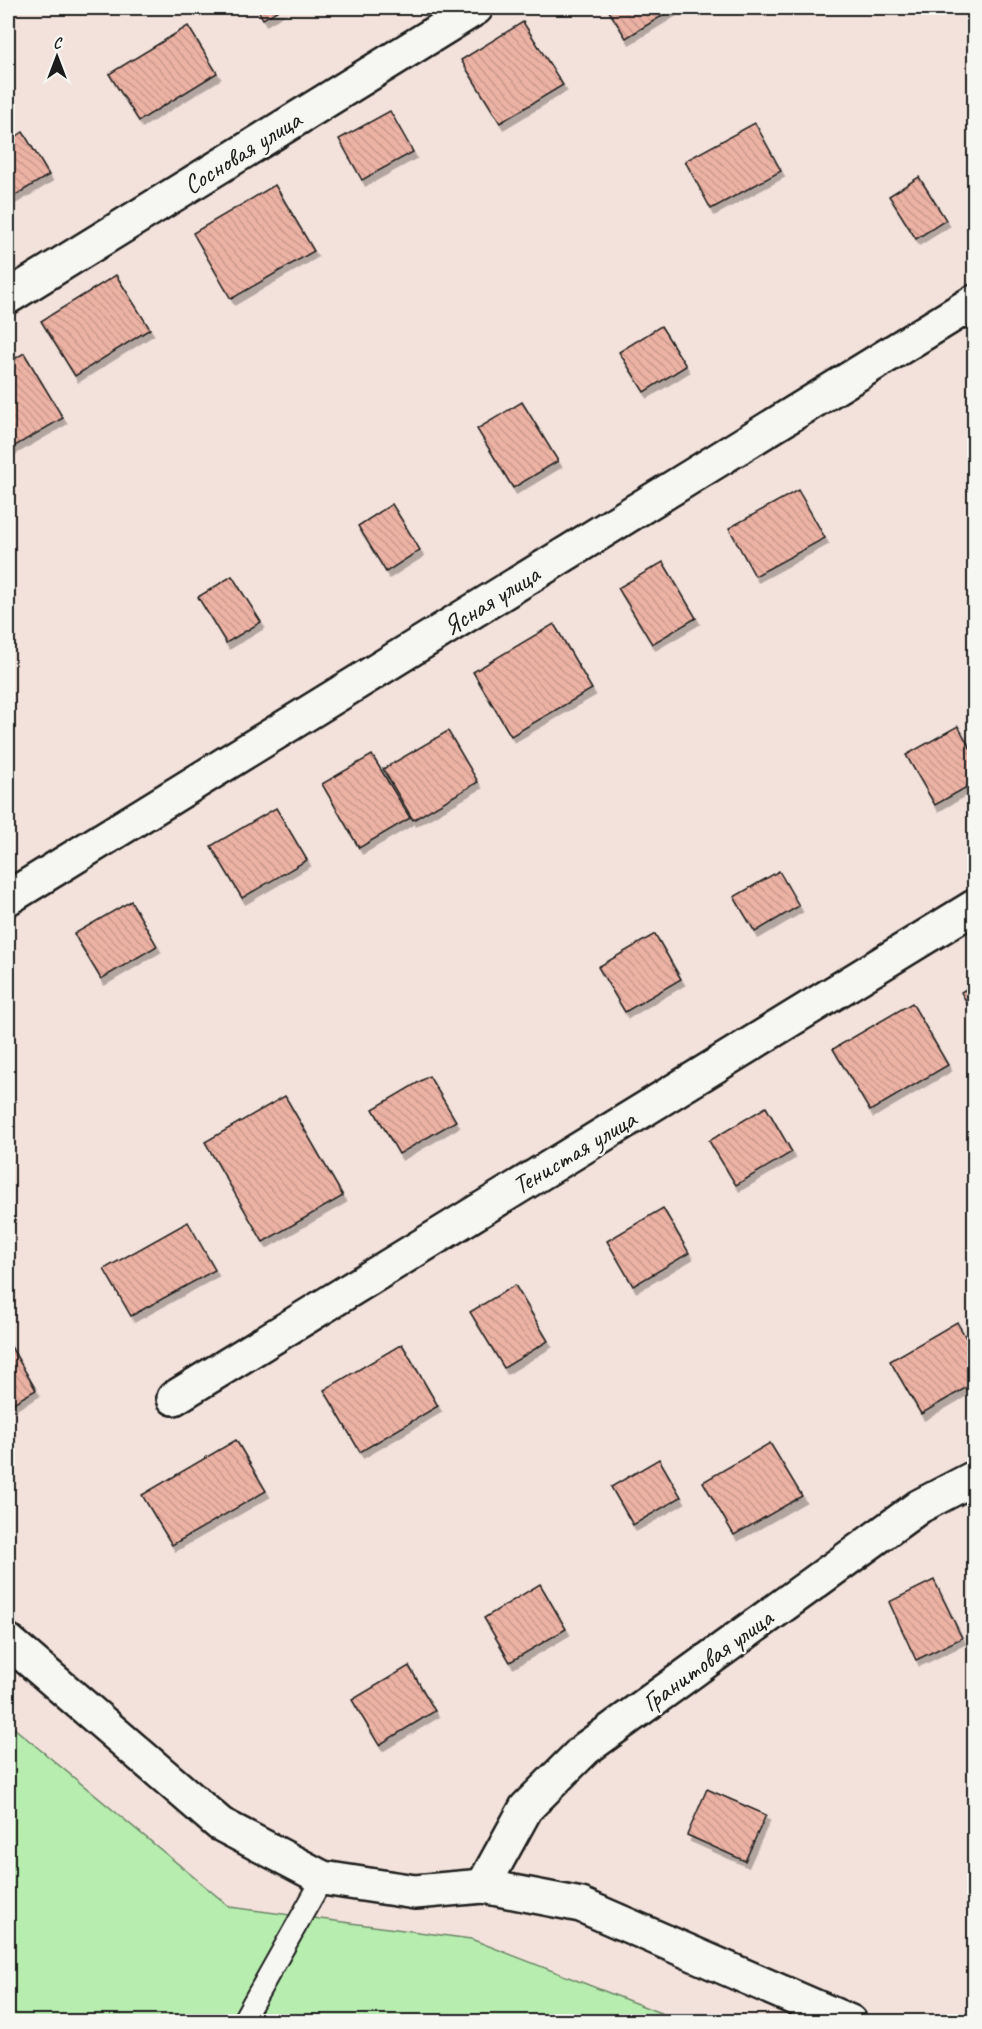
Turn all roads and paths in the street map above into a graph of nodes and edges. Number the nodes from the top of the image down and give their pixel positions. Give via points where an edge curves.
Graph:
1 (476, 8) edge
2 (8, 297) edge
3 (975, 302) edge
4 (8, 898) edge
5 (975, 907) edge
6 (174, 1398) dead end
7 (975, 1478) edge
8 (8, 1641) edge
9 (323, 1878) junction
10 (483, 1886) junction
11 (242, 2022) edge
12 (850, 2022) edge

1 - 2 street, Сосновая улица
3 - 4 street, Ясная улица
5 - 6 street, Тенистая улица
7 - 10 street, Гранитовая улица via 920,1506 585,1749 526,1808
8 - 9 street via 220,1824
9 - 10 street via 415,1892
9 - 11 lane
10 - 12 street via 581,1905

